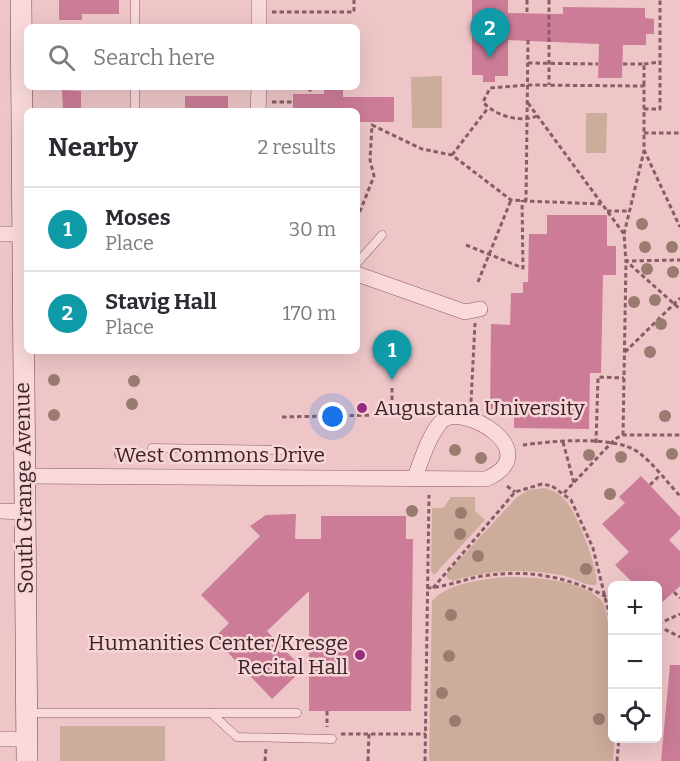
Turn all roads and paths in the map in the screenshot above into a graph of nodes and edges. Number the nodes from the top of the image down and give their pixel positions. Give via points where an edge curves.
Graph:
1 (21, 0) edge
2 (135, 0) edge
3 (259, 0) edge
4 (354, 0) edge
5 (527, 0) edge
6 (549, 0) edge
7 (660, 0) edge
8 (278, 12) dead end
9 (527, 13) dead end
10 (135, 24) edge
11 (259, 24) edge
12 (528, 40) dead end
13 (660, 62) junction
14 (528, 63) junction
15 (549, 63) junction
16 (598, 64) dead end
17 (623, 64) dead end
18 (644, 64) junction
19 (528, 85) junction
20 (549, 85) junction
21 (644, 86) junction
22 (135, 90) edge
23 (259, 90) edge
24 (310, 90) edge
25 (310, 94) dead end
26 (278, 102) dead end
27 (293, 102) dead end
28 (528, 103) junction
29 (135, 108) edge
30 (258, 108) edge
31 (488, 108) junction
32 (644, 109) junction
33 (537, 116) junction
34 (528, 120) junction
35 (644, 133) junction
36 (680, 133) edge
37 (644, 150) junction
38 (452, 155) junction
39 (24, 176) edge
40 (511, 200) junction
41 (524, 201) junction
42 (601, 204) junction
43 (360, 211) edge
44 (607, 211) junction
45 (629, 212) junction
46 (680, 227) edge
47 (0, 234) edge
48 (24, 234) edge
49 (624, 234) junction
50 (382, 235) dead end
51 (466, 245) dead end
52 (490, 255) junction
53 (360, 260) edge
54 (680, 260) edge
55 (626, 261) junction
56 (360, 275) edge
57 (478, 282) dead end
58 (680, 298) edge
59 (674, 303) junction
60 (680, 309) edge
61 (478, 316) joint
62 (624, 353) junction
63 (25, 354) edge
64 (624, 378) junction
65 (392, 385) dead end
66 (471, 402) dead end
67 (430, 414) dead end
68 (392, 415) junction
69 (282, 417) dead end
70 (623, 435) junction
71 (680, 435) edge
72 (562, 442) junction
73 (596, 443) junction
74 (611, 443) junction
75 (523, 445) dead end
76 (152, 448) dead end
77 (283, 450) dead end
78 (660, 475) junction
79 (24, 476) junction
80 (415, 477) junction
81 (574, 483) junction
82 (650, 485) dead end
83 (507, 486) dead end
84 (515, 492) junction
85 (564, 493) junction
86 (429, 495) dead end
87 (680, 496) edge
88 (0, 511) edge
89 (25, 512) junction
90 (427, 588) junction
91 (433, 588) junction
92 (674, 592) dead end
93 (607, 597) junction
94 (680, 598) edge
95 (608, 603) edge
96 (680, 614) edge
97 (662, 623) edge
98 (662, 628) edge
99 (680, 638) edge
100 (327, 711) dead end
101 (27, 713) junction
102 (212, 713) junction
103 (297, 713) dead end
104 (369, 733) junction
105 (426, 734) junction
106 (0, 739) edge
107 (27, 739) junction
108 (330, 739) junction
109 (619, 743) edge
110 (27, 761) edge
111 (368, 761) edge
112 (425, 761) edge
113 (617, 761) edge

1 - 39 street, South Grange Avenue
2 - 10 lane
3 - 11 street
4 - 8 path via 354,12
5 - 9 path
6 - 15 path
7 - 13 path
12 - 14 path
13 - 18 path
13 - 32 path via 660,109
14 - 15 path
14 - 19 path
15 - 16 path
15 - 20 path
17 - 18 path
18 - 21 path
19 - 20 path
19 - 28 path
19 - 31 path via 490,88 483,102
20 - 21 path
21 - 32 path
22 - 29 lane
23 - 30 street
24 - 25 path
26 - 27 path
28 - 33 path
28 - 34 path
31 - 34 path
31 - 38 path
32 - 35 path
33 - 34 path
33 - 42 path
34 - 41 path
35 - 36 path
35 - 37 path
37 - 45 path
37 - 46 path
38 - 40 path
38 - 43 path via 422,149 372,125 370,160 374,176
40 - 41 path
40 - 52 path
41 - 42 path
41 - 52 path via 523,268
42 - 44 path
44 - 45 path
44 - 49 path
45 - 49 path
47 - 48 street
49 - 55 path
50 - 53 lane
51 - 52 path
52 - 57 path
54 - 55 path
55 - 59 path
55 - 62 path
56 - 61 street
58 - 59 path
59 - 60 path
59 - 62 path
61 - 66 path
62 - 64 path
63 - 79 street, South Grange Avenue
64 - 70 path
64 - 73 path via 598,377
65 - 68 path
67 - 68 path
68 - 69 path
70 - 71 path
70 - 74 path
72 - 73 path
72 - 75 path
72 - 81 path
73 - 74 path
74 - 78 path via 638,453
74 - 81 path
76 - 77 lane
78 - 82 path
78 - 87 path
79 - 80 street, West Commons Drive
79 - 89 street, South Grange Avenue
80 - 80 street, West Commons Drive via 486,479 499,474 509,453 504,441 492,431 465,416 451,416 442,421 430,441
81 - 85 path
83 - 84 path
84 - 85 path via 542,484
84 - 91 path
85 - 93 path via 593,548
86 - 90 path
88 - 89 street
89 - 101 street, South Grange Avenue
90 - 91 path
90 - 105 path
91 - 93 path via 478,577 527,573 569,580
92 - 94 path
93 - 95 path
96 - 97 path
98 - 99 path
100 - 108 path
101 - 102 lane
101 - 107 street, South Grange Avenue
102 - 103 lane
102 - 108 lane via 237,737
104 - 105 path
104 - 108 path via 343,733
104 - 111 path
105 - 112 path
106 - 107 street
107 - 110 street, South Grange Avenue
109 - 113 path

